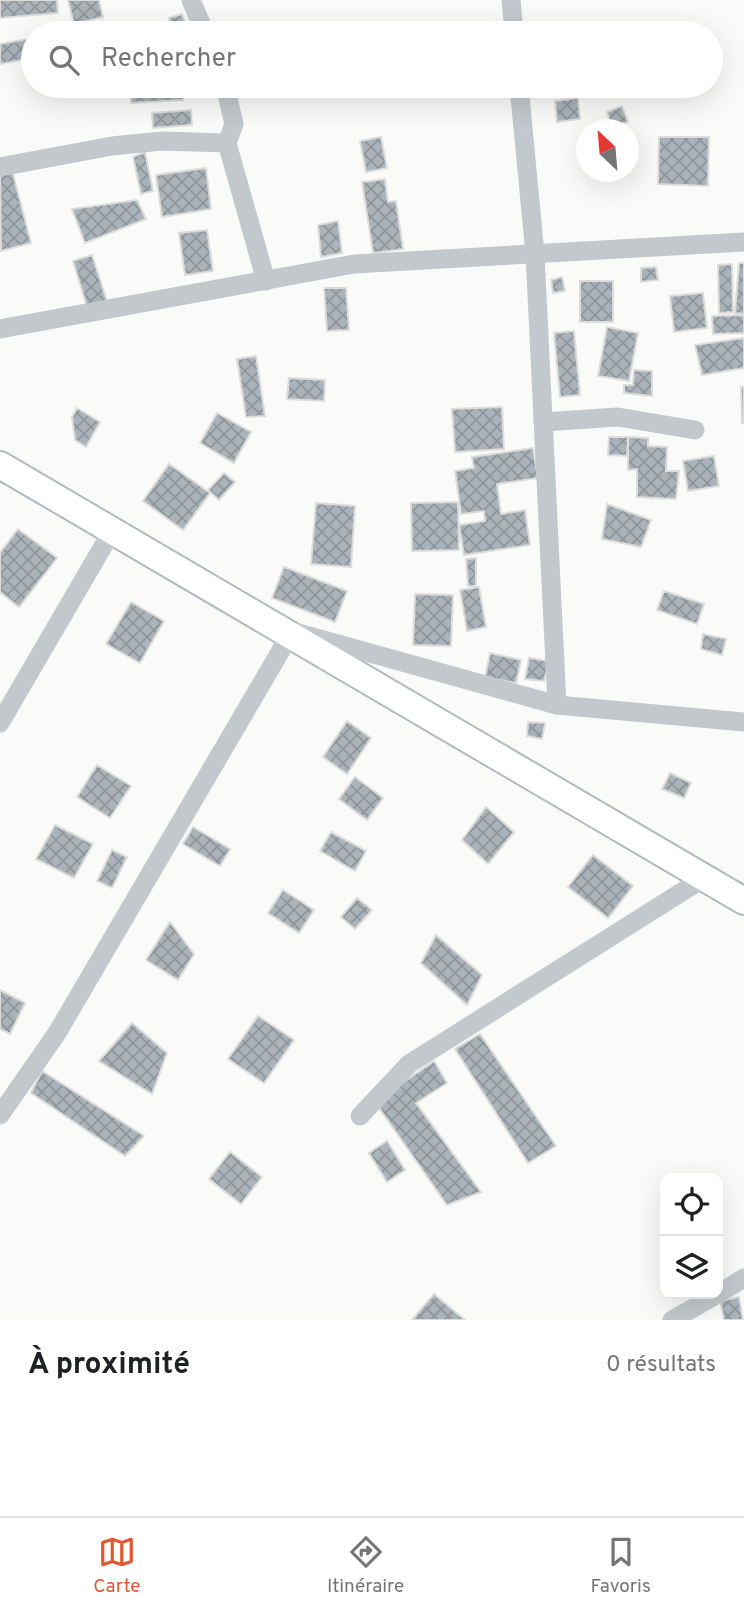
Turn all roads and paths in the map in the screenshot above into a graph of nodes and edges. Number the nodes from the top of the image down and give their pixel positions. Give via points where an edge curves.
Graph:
1 (191, 0) edge
2 (511, 0) edge
3 (200, 21) edge
4 (513, 21) edge
5 (228, 98) edge
6 (520, 98) edge
7 (227, 143) junction
8 (0, 167) edge
9 (744, 242) edge
10 (535, 254) junction
11 (266, 281) junction
12 (0, 329) edge
13 (543, 422) junction
14 (695, 430) dead end
15 (0, 465) edge
16 (112, 531) junction
17 (283, 631) junction
18 (557, 705) junction
19 (741, 715) edge
20 (0, 723) edge
21 (704, 878) junction
22 (744, 901) edge
23 (0, 1115) edge
24 (360, 1116) dead end
25 (744, 1278) edge
26 (723, 1291) edge
27 (709, 1299) edge
28 (672, 1320) edge

1 - 3 street
2 - 4 street
5 - 7 street via 234,124
6 - 10 street
7 - 8 street via 162,141 111,146
7 - 11 street
9 - 10 street
10 - 11 street via 354,264
10 - 13 street
11 - 12 street
13 - 14 street via 618,417
13 - 18 street
15 - 16 main road
16 - 17 main road
16 - 20 street
17 - 18 street via 349,645
17 - 21 main road
17 - 23 street via 57,1033
18 - 19 street
21 - 22 main road
21 - 24 street via 409,1064
25 - 26 street
27 - 28 street

